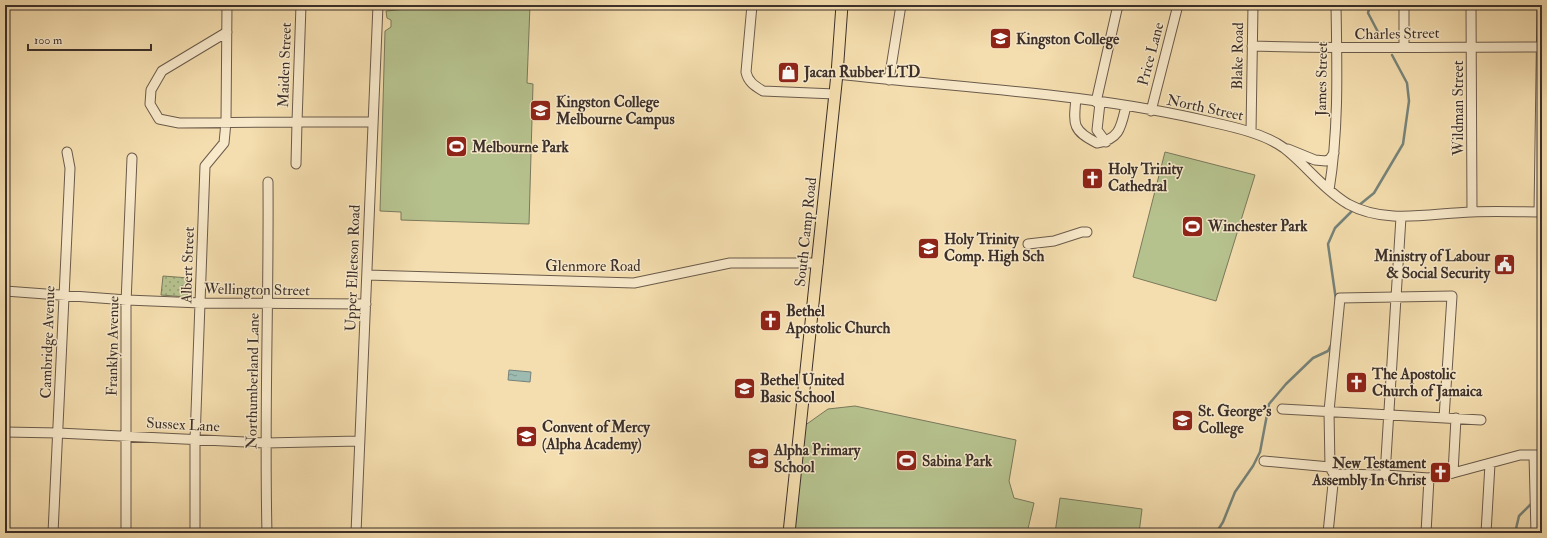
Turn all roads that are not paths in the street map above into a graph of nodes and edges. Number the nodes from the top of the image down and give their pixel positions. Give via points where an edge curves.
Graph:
1 (228, 5) edge
2 (302, 5) edge
3 (378, 5) edge
4 (752, 5) edge
5 (842, 5) edge
6 (901, 5) edge
7 (1118, 5) edge
8 (1178, 5) edge
9 (1253, 5) edge
10 (1336, 5) edge
11 (1404, 5) edge
12 (1471, 5) edge
13 (1542, 5) edge
14 (227, 32) junction
15 (1252, 46) junction
16 (1404, 47) junction
17 (1472, 47) junction
18 (1542, 47) edge
19 (1337, 49) junction
20 (837, 74) junction
21 (889, 80) junction
22 (835, 94) junction
23 (1076, 99) junction
24 (1098, 102) junction
25 (1126, 106) junction
26 (1151, 110) junction
27 (226, 122) junction
28 (297, 122) junction
29 (372, 122) junction
30 (1097, 130) junction
31 (1251, 132) junction
32 (1088, 139) junction
33 (1106, 142) junction
34 (1283, 147) junction
35 (67, 152) dead end
36 (1334, 153) junction
37 (132, 158) dead end
38 (296, 164) dead end
39 (268, 182) dead end
40 (1329, 190) junction
41 (1472, 212) junction
42 (1541, 212) edge
43 (1401, 217) junction
44 (1087, 232) dead end
45 (1028, 244) dead end
46 (818, 263) junction
47 (367, 275) junction
48 (5, 291) edge
49 (63, 294) junction
50 (1396, 297) junction
51 (127, 300) junction
52 (200, 303) junction
53 (366, 304) junction
54 (269, 305) junction
55 (1282, 409) dead end
56 (1329, 411) junction
57 (1388, 415) junction
58 (1444, 418) junction
59 (1456, 418) junction
60 (1481, 420) dead end
61 (5, 432) edge
62 (58, 433) junction
63 (126, 436) junction
64 (195, 440) junction
65 (359, 441) junction
66 (265, 442) junction
67 (1538, 455) edge
68 (1264, 461) dead end
69 (1490, 464) junction
70 (1332, 471) junction
71 (1453, 473) junction
72 (1385, 475) junction
73 (1429, 478) junction
74 (53, 533) edge
75 (126, 533) edge
76 (195, 533) edge
77 (267, 533) edge
78 (356, 533) edge
79 (789, 533) edge
80 (1328, 533) edge
81 (1426, 533) edge
82 (1486, 533) edge
83 (1536, 533) edge

1 - 14 street, Albert Street
2 - 28 street, Maiden Street
3 - 29 street, Upper Elletson Road
4 - 22 street via 747,79 763,91
5 - 20 main road, South Camp Road
6 - 21 street
7 - 24 street
8 - 26 street, Price Lane
9 - 15 street, Blake Road
10 - 19 street, James Street
11 - 16 street
12 - 17 street, Wildman Street
13 - 18 street
14 - 27 street, Albert Street
14 - 27 street via 162,71 151,90 150,104 159,119 179,123
15 - 19 street, Charles Street
15 - 31 street, Blake Road
16 - 17 street, Charles Street
16 - 19 street, Charles Street
17 - 18 street, Charles Street
17 - 41 street, Wildman Street
18 - 42 street
19 - 36 street, James Street
20 - 21 street, North Street
20 - 22 main road, South Camp Road
21 - 23 street, North Street
22 - 46 main road, South Camp Road
23 - 24 street, North Street
23 - 32 street via 1076,126 1082,136
24 - 25 street, North Street
24 - 30 street
25 - 26 street, North Street
25 - 33 street via 1120,130
26 - 31 street, North Street
27 - 28 street
27 - 52 street, Albert Street via 224,143 205,166
28 - 29 street, Maiden Street
28 - 38 street
29 - 47 street, Upper Elletson Road
30 - 32 street
30 - 33 street
31 - 34 street, North Street
32 - 33 street via 1097,143
34 - 36 street via 1320,161 1330,159
34 - 40 street, North Street
35 - 49 street, Cambridge Avenue via 70,168
36 - 40 street, James Street
37 - 51 street, Franklyn Avenue
39 - 54 street, Northumberland Lane
40 - 43 street, North Street via 1348,204 1362,210
41 - 42 street, North Street
41 - 43 street, North Street
43 - 50 street
44 - 45 street via 1054,241
46 - 47 street, Glenmore Road via 730,263 634,283
46 - 79 main road, South Camp Road
47 - 53 street, Upper Elletson Road
48 - 49 street, Wellington Street
49 - 51 street, Wellington Street
49 - 62 street, Cambridge Avenue
50 - 56 street via 1340,298
50 - 57 street
50 - 58 street via 1452,296
51 - 52 street, Wellington Street
51 - 63 street, Franklyn Avenue
52 - 54 street, Wellington Street
52 - 64 street, Albert Street
53 - 54 street, Wellington Street
53 - 65 street, Upper Elletson Road
54 - 66 street, Northumberland Lane
55 - 56 street
56 - 57 street
56 - 70 street
57 - 58 street
57 - 72 street
58 - 59 street
59 - 60 street
59 - 71 street
61 - 62 street, Sussex Lane
62 - 63 street, Sussex Lane
62 - 74 street, Cambridge Avenue
63 - 64 street, Sussex Lane
63 - 75 street, Franklyn Avenue
64 - 66 street, Sussex Lane
64 - 76 street, Albert Street
65 - 66 street, Sussex Lane
65 - 78 street, Upper Elletson Road
66 - 77 street, Northumberland Lane
67 - 69 street via 1520,455
67 - 83 street
68 - 70 street
69 - 71 street
69 - 82 street
70 - 72 street
70 - 80 street
71 - 73 street
72 - 73 street
73 - 81 street

